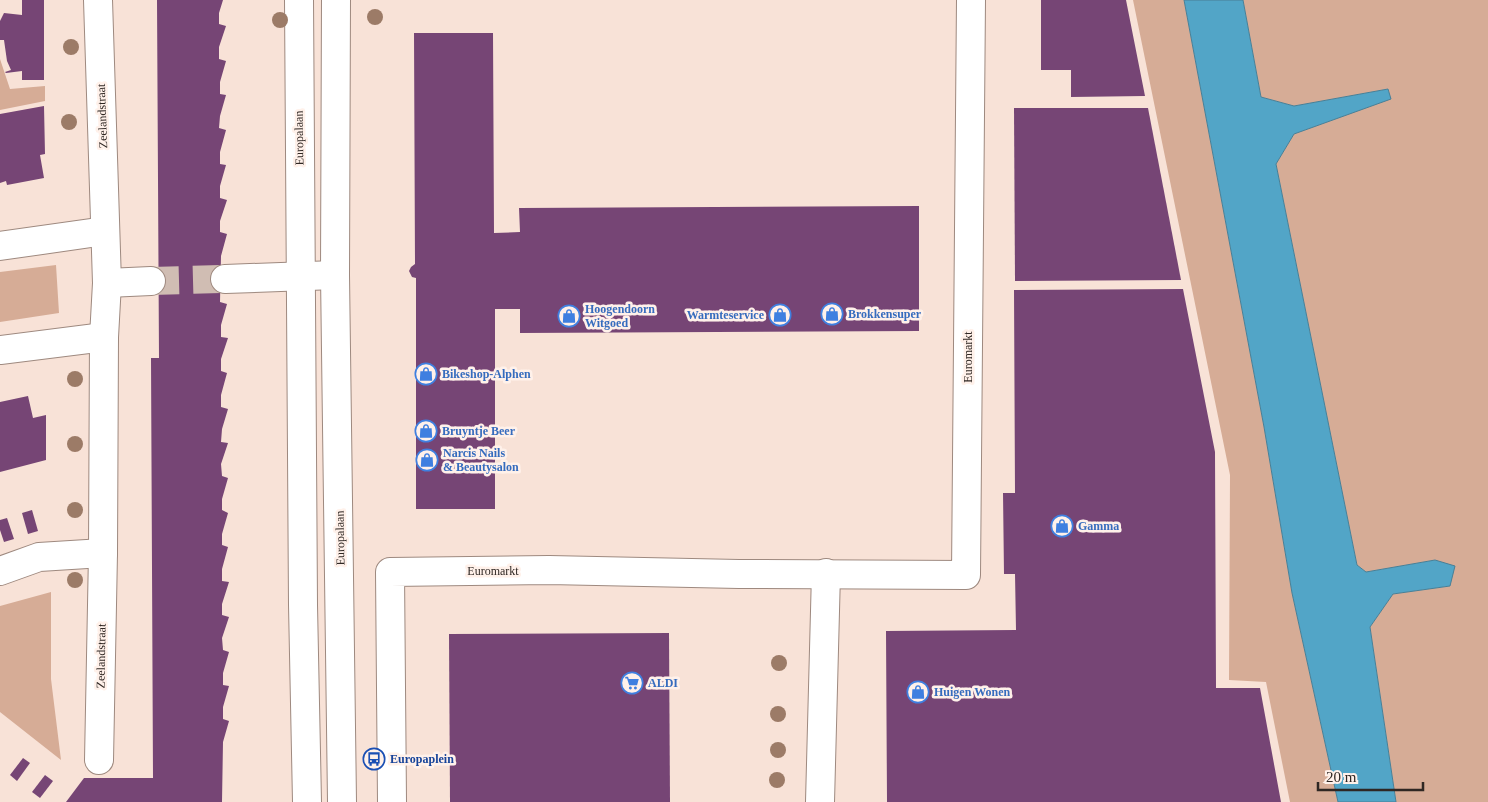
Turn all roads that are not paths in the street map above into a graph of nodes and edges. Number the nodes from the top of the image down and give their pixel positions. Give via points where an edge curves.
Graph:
1 (98, 0) edge
2 (299, 0) edge
3 (336, 0) edge
4 (971, 0) edge
5 (105, 231) junction
6 (0, 246) edge
7 (335, 275) junction
8 (301, 276) junction
9 (225, 279) tunnel mouth
10 (151, 281) tunnel mouth
11 (107, 282) junction
12 (104, 337) junction
13 (0, 350) edge
14 (103, 553) junction
15 (0, 571) edge
16 (826, 573) junction
17 (99, 760) dead end
18 (307, 802) edge
19 (342, 802) edge
20 (392, 802) edge
21 (820, 802) edge

1 - 5 street, Zeelandstraat
2 - 8 street, Europalaan
3 - 7 street, Europalaan
4 - 16 street, Euromarkt via 966,575
5 - 6 street
5 - 11 street, Zeelandstraat
7 - 8 street
7 - 19 street, Europalaan
8 - 9 street
8 - 18 street, Europalaan
10 - 11 street
11 - 12 street, Zeelandstraat
12 - 13 street
12 - 14 street, Zeelandstraat
14 - 15 street via 39,557
14 - 17 street, Zeelandstraat
16 - 20 street, Euromarkt via 390,572
16 - 21 street

